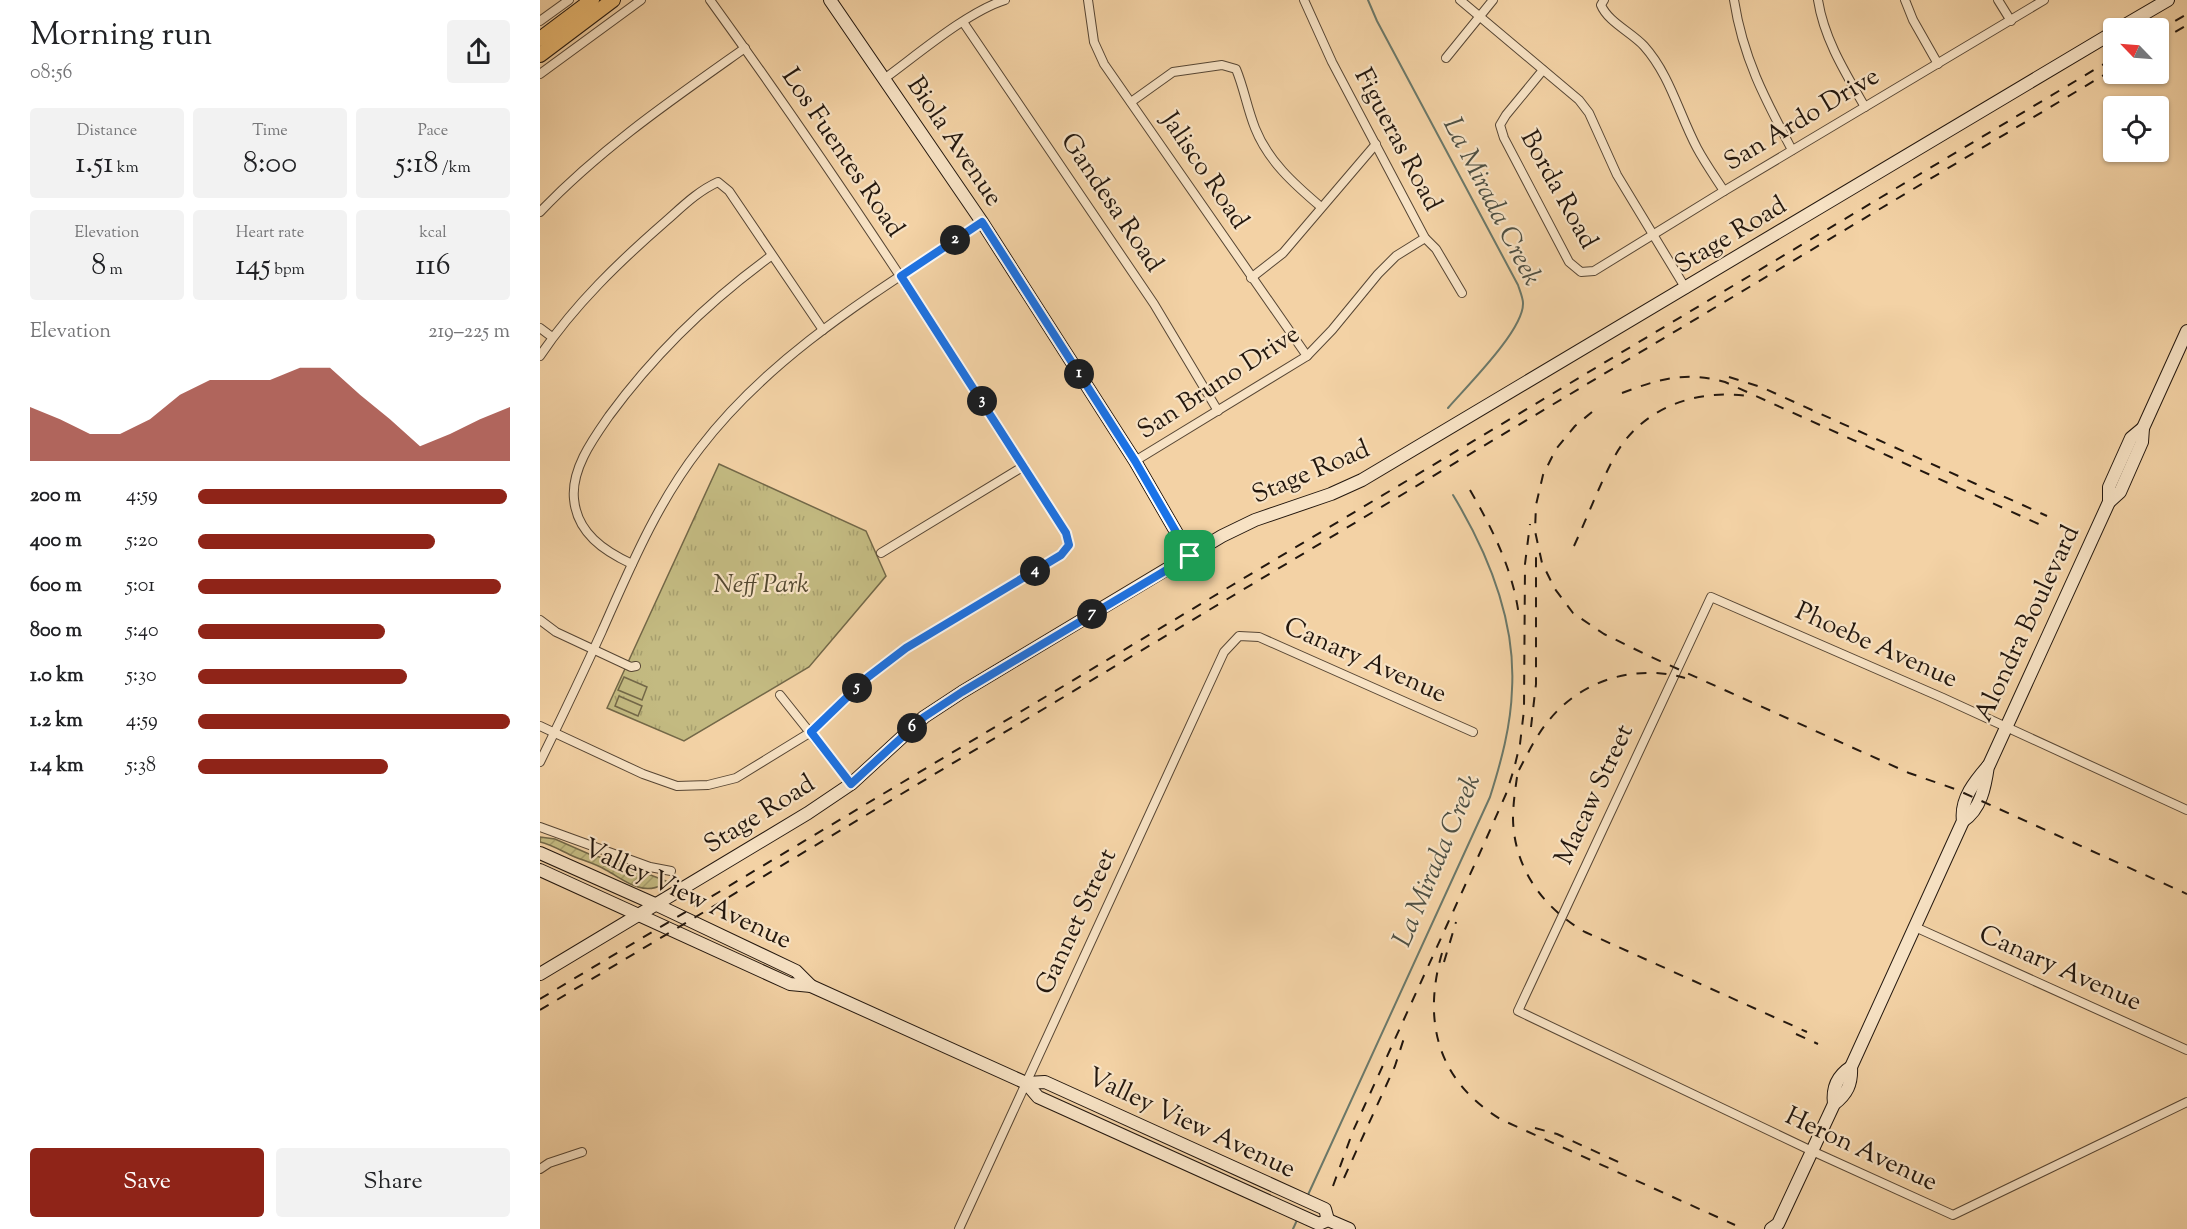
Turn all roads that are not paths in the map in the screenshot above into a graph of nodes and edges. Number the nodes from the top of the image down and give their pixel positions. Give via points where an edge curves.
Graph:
1 (569, 0) edge
2 (592, 0) edge
3 (613, 0) edge
4 (641, 0) edge
5 (710, 0) edge
6 (830, 0) edge
7 (1005, 0) edge
8 (1088, 0) edge
9 (1304, 0) edge
10 (1460, 0) edge
11 (1493, 0) edge
12 (1604, 0) edge
13 (1734, 0) edge
14 (1818, 0) edge
15 (1905, 0) edge
16 (1998, 0) edge
17 (2044, 0) edge
18 (2168, 0) edge
19 (1480, 16) junction
20 (2137, 18) edge
21 (540, 21) edge
22 (2011, 21) junction
23 (963, 22) junction
24 (540, 39) edge
25 (2103, 39) edge
26 (745, 48) junction
27 (540, 55) edge
28 (1446, 58) dead end
29 (1938, 64) junction
30 (1543, 70) junction
31 (540, 74) edge
32 (884, 79) junction
33 (1131, 102) junction
34 (1865, 107) junction
35 (1376, 144) junction
36 (1792, 150) junction
37 (1724, 191) junction
38 (1321, 207) junction
39 (540, 212) edge
40 (982, 222) junction
41 (1653, 235) junction
42 (1425, 238) junction
43 (771, 256) junction
44 (1581, 272) joint
45 (901, 276) junction
46 (1251, 278) junction
47 (1686, 289) junction
48 (1462, 293) dead end
49 (540, 328) edge
50 (823, 330) junction
51 (2187, 331) edge
52 (552, 338) junction
53 (540, 356) edge
54 (1307, 356) junction
55 (1218, 411) junction
56 (1135, 461) junction
57 (1024, 466) junction
58 (881, 553) dead end
59 (1190, 556) junction
60 (632, 564) junction
61 (1711, 597) joint
62 (540, 620) edge
63 (1239, 636) joint
64 (594, 650) junction
65 (636, 666) dead end
66 (780, 695) dead end
67 (540, 726) edge
68 (2006, 728) junction
69 (811, 732) junction
70 (1473, 732) dead end
71 (554, 733) junction
72 (540, 762) edge
73 (851, 784) junction
74 (2187, 810) edge
75 (540, 827) edge
76 (540, 853) edge
77 (540, 870) edge
78 (671, 871) dead end
79 (657, 905) junction
80 (638, 915) junction
81 (1915, 927) junction
82 (540, 974) edge
83 (811, 986) junction
84 (1518, 1011) joint
85 (2187, 1050) edge
86 (1026, 1083) junction
87 (2187, 1102) edge
88 (1812, 1151) junction
89 (582, 1152) dead end
90 (540, 1169) edge
91 (1328, 1220) junction
92 (1776, 1227) edge
93 (959, 1229) edge
94 (1348, 1229) edge

1 - 21 street
2 - 24 main road
3 - 27 main road
4 - 31 street
5 - 26 street, Los Fuentes Road
6 - 32 main road, Biola Avenue
7 - 23 street
8 - 33 street, Jalisco Road via 1094,42 1104,64
9 - 35 street, Figueras Road
10 - 19 street
11 - 19 street
12 - 37 street via 1604,13 1644,46 1668,81 1697,148
13 - 36 street via 1757,83
14 - 34 street via 1836,54
15 - 29 street
16 - 22 street
17 - 22 street, San Ardo Drive
18 - 20 main road
19 - 28 street
19 - 30 street
22 - 29 street, San Ardo Drive
23 - 32 street
23 - 55 street, Gandesa Road via 1154,304
25 - 47 main road, Stage Road
26 - 39 street via 624,135
26 - 45 street, Los Fuentes Road
29 - 34 street, San Ardo Drive
30 - 41 street via 1579,99 1589,113 1617,175
30 - 44 street, Borda Road via 1500,125 1569,262
32 - 40 main road, Biola Avenue
33 - 38 street via 1173,72 1222,65 1236,69 1256,131 1274,161 1288,179
33 - 46 street, Jalisco Road
34 - 36 street, San Ardo Drive
35 - 38 street
35 - 42 street, Figueras Road
36 - 37 street, San Ardo Drive
37 - 41 street, San Ardo Drive
38 - 46 street via 1283,253
40 - 45 street
40 - 56 main road, Biola Avenue
41 - 44 street, San Ardo Drive via 1594,272
41 - 47 street
42 - 48 street, Figueras Road
42 - 54 street, San Bruno Drive via 1396,256 1378,274
43 - 50 street
43 - 52 street via 729,191 718,182 703,189 642,242
43 - 60 street via 734,283 668,343 633,384 585,453 577,471 574,499 581,522 592,539 610,554
45 - 50 street
45 - 57 street, Los Fuentes Road
46 - 54 street, Jalisco Road
47 - 59 main road, Stage Road via 1362,480 1255,520
49 - 52 street
50 - 60 street via 763,379 711,434 664,501
51 - 68 main road, Alondra Boulevard via 2143,428 2131,438 2109,487 2109,502
52 - 53 street
54 - 55 street, San Bruno Drive
55 - 56 street, San Bruno Drive
56 - 59 main road, Biola Avenue
57 - 58 street
57 - 69 street, Los Fuentes Road via 1066,533 1069,545 1061,555 906,648 868,677
59 - 73 main road, Stage Road via 924,717
60 - 64 street
61 - 68 street, Phoebe Avenue
61 - 84 street, Macaw Street
62 - 64 street
63 - 70 street, Canary Avenue via 1259,637
63 - 86 street, Gannet Street via 1224,652
64 - 65 street
64 - 71 street
66 - 69 street
67 - 71 street
68 - 74 street, Phoebe Avenue
68 - 81 main road, Alondra Boulevard via 1973,814 1963,821
69 - 71 street via 736,778 708,785 677,786
69 - 73 street
71 - 72 street
73 - 79 main road, Stage Road
75 - 78 street, Valley View Avenue
76 - 79 main road, Valley View Avenue
77 - 80 main road, Valley View Avenue
79 - 80 main road, Stage Road
79 - 83 main road, Valley View Avenue via 796,970
80 - 82 main road, Stage Road
80 - 83 main road, Valley View Avenue via 790,984
81 - 85 street, Canary Avenue
81 - 88 main road, Alondra Boulevard via 1851,1067 1852,1080 1844,1097 1834,1104
83 - 86 main road, Valley View Avenue
84 - 88 street, Heron Avenue
86 - 91 main road, Valley View Avenue via 1038,1096 1318,1224
86 - 91 main road, Valley View Avenue via 1045,1082 1325,1209
86 - 93 street, Gannet Street
87 - 88 street, Heron Avenue via 1953,1215
88 - 92 main road, Alondra Boulevard
89 - 90 street
91 - 94 main road, Valley View Avenue

